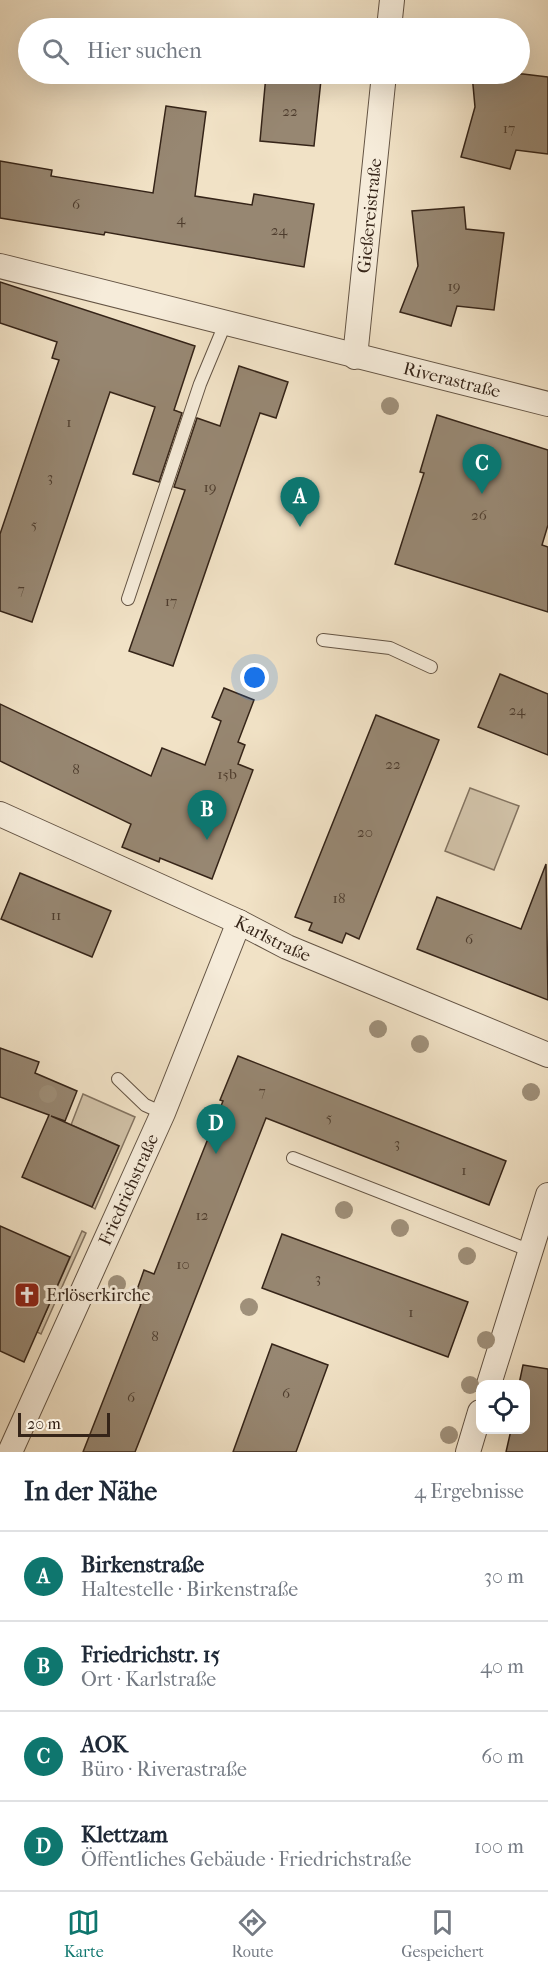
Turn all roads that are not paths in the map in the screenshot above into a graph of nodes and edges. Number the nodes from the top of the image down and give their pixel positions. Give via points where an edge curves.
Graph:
1 (392, 0) edge
2 (390, 18) edge
3 (383, 84) edge
4 (0, 266) edge
5 (225, 324) junction
6 (355, 357) junction
7 (548, 404) edge
8 (128, 599) dead end
9 (323, 640) dead end
10 (431, 667) dead end
11 (0, 814) edge
12 (239, 922) junction
13 (548, 1055) edge
14 (118, 1079) dead end
15 (163, 1113) junction
16 (293, 1158) dead end
17 (548, 1195) edge
18 (531, 1251) junction
19 (490, 1380) edge
20 (476, 1425) edge
21 (10, 1452) edge
22 (468, 1452) edge

1 - 2 street
3 - 6 street, Gießereistraße
4 - 5 street, Riverastraße
5 - 6 street, Riverastraße
5 - 8 lane via 200,384
6 - 7 street, Riverastraße
9 - 10 lane via 390,648
11 - 12 street, Karlstraße
12 - 13 street, Karlstraße via 287,947
12 - 15 street, Friedrichstraße
14 - 15 lane via 145,1105
15 - 21 street, Friedrichstraße
16 - 18 lane
17 - 18 street
18 - 19 street
20 - 22 street

